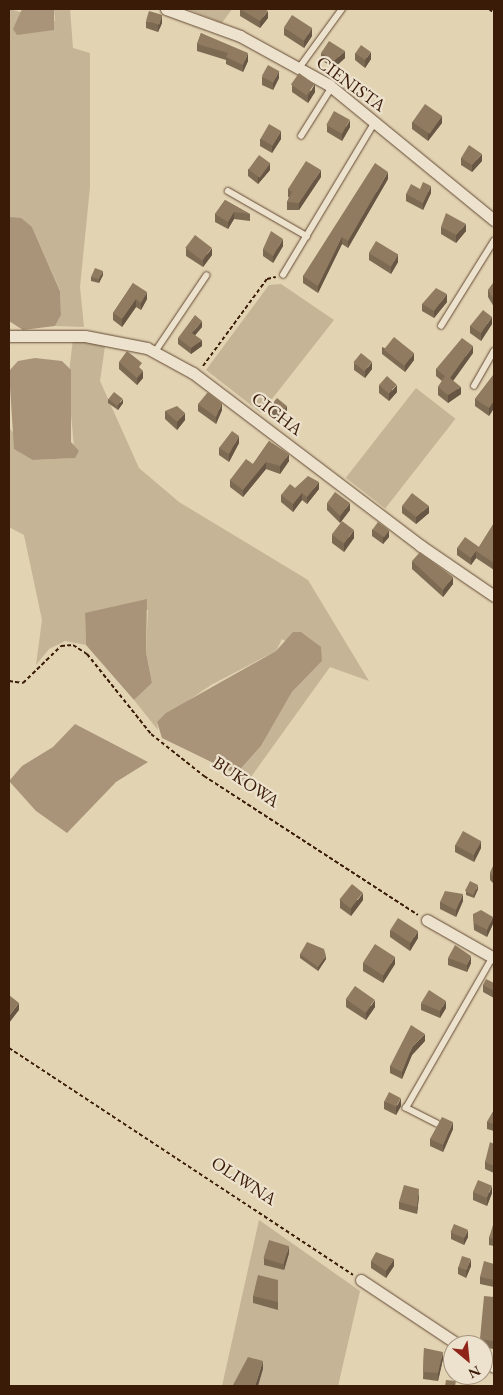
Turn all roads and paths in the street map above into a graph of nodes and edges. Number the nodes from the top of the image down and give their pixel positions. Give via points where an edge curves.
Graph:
1 (166, 9) edge
2 (342, 9) edge
3 (489, 9) edge
4 (494, 13) edge
5 (299, 68) junction
6 (332, 87) junction
7 (375, 122) junction
8 (301, 136) dead end
9 (228, 191) dead end
10 (494, 220) edge
11 (307, 236) junction
12 (494, 241) edge
13 (283, 275) joint
14 (206, 276) dead end
15 (441, 326) dead end
16 (9, 336) edge
17 (494, 351) edge
18 (155, 352) junction
19 (196, 375) junction
20 (474, 386) dead end
21 (494, 596) edge
22 (9, 681) edge
23 (427, 920) joint
24 (494, 957) edge
25 (9, 1048) edge
26 (436, 1124) edge
27 (361, 1280) joint
28 (444, 1335) edge

1 - 5 street, CIENISTA via 240,36
2 - 5 lane
3 - 4 path
5 - 6 street, CIENISTA
6 - 7 street, CIENISTA
6 - 8 lane
7 - 10 street, CIENISTA
7 - 11 lane
9 - 11 lane
11 - 13 lane
12 - 15 lane
13 - 19 path via 266,279
14 - 18 lane
16 - 18 street, CICHA via 85,336
17 - 20 lane
18 - 19 street, CICHA
19 - 21 street, CICHA via 421,546
22 - 23 path, BUKOWA via 23,684 61,646 73,645 87,654 151,734 204,776
23 - 24 street
24 - 26 lane via 406,1108
25 - 27 path, OLIWNA
27 - 28 street

